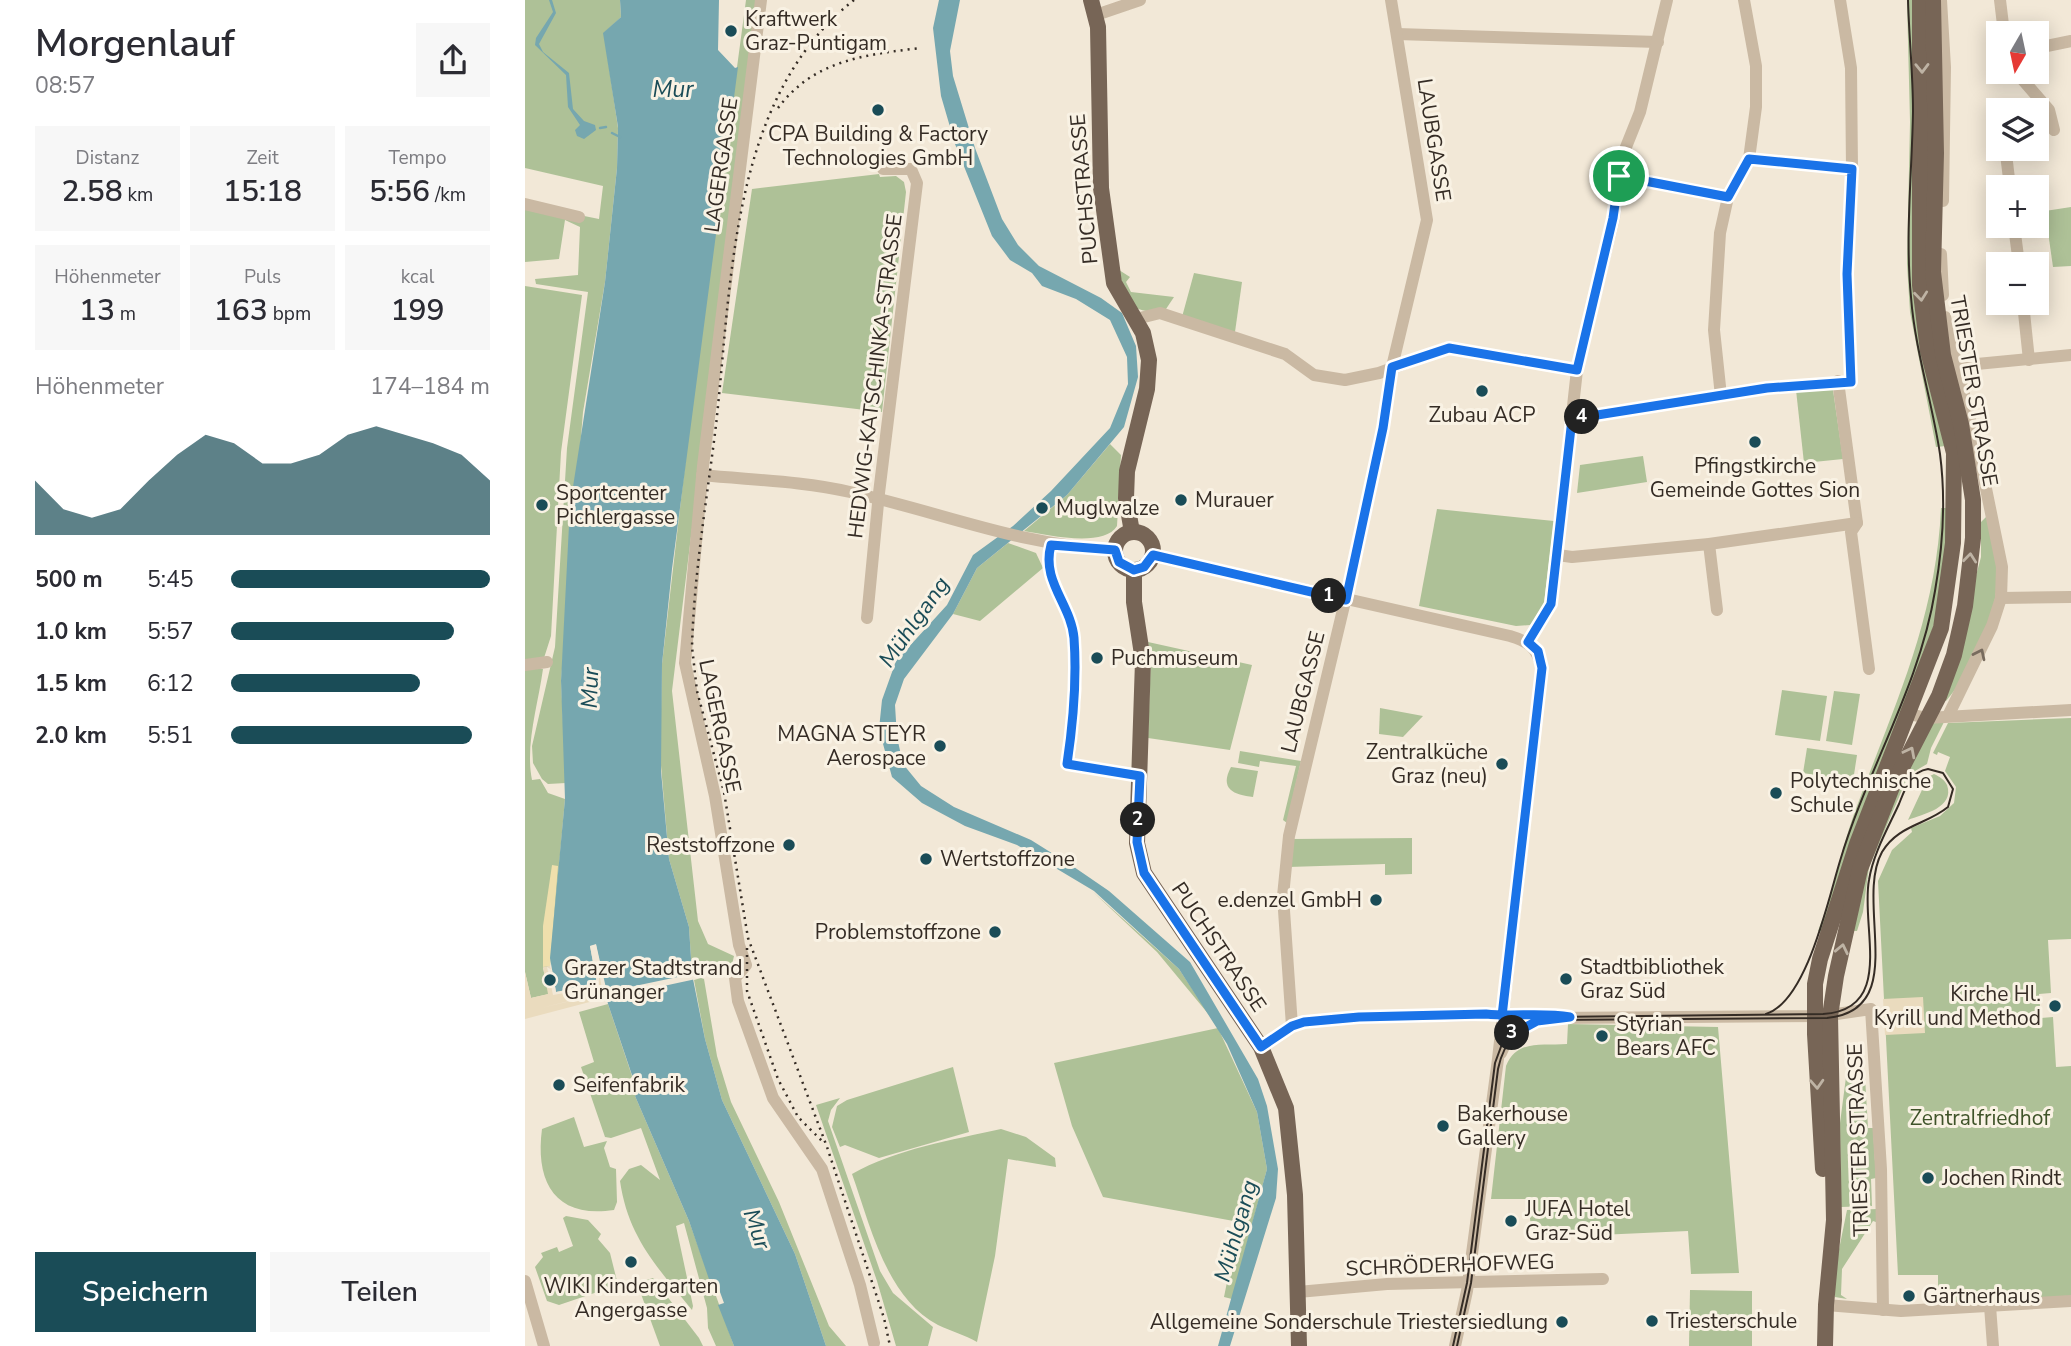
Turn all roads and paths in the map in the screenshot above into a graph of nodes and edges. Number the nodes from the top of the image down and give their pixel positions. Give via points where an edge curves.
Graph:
1 (761, 0) edge
2 (1140, 0) edge
3 (1391, 0) edge
4 (1667, 0) edge
5 (1744, 0) edge
6 (1840, 0) edge
7 (1920, 0) edge
8 (1933, 0) edge
9 (1941, 0) edge
10 (2000, 0) edge
11 (1093, 8) edge
12 (2003, 21) edge
13 (1397, 34) junction
14 (2071, 41) edge
15 (1658, 42) junction
16 (2049, 46) edge
17 (2026, 84) edge
18 (2054, 130) dead end
19 (1749, 159) junction
20 (883, 169) dead end
21 (1852, 169) junction
22 (1619, 176) junction
23 (1728, 197) junction
24 (525, 204) edge
25 (579, 217) dead end
26 (2024, 315) edge
27 (1136, 319) junction
28 (2071, 355) edge
29 (2029, 360) junction
30 (1956, 366) junction
31 (1392, 367) junction
32 (1577, 370) junction
33 (1845, 382) junction
34 (1721, 396) junction
35 (1572, 419) junction
36 (702, 475) junction
37 (879, 499) junction
38 (1857, 523) junction
39 (1132, 532) junction
40 (1709, 544) junction
41 (1051, 545) junction
42 (1115, 550) junction
43 (1153, 555) junction
44 (1558, 555) junction
45 (1134, 570) junction
46 (2071, 597) edge
47 (2001, 598) junction
48 (1346, 600) junction
49 (1717, 610) dead end
50 (867, 618) dead end
51 (1528, 642) junction
52 (547, 662) dead end
53 (525, 665) edge
54 (1869, 669) dead end
55 (2071, 710) edge
56 (1909, 714) junction
57 (1949, 714) junction
58 (1927, 718) junction
59 (1140, 776) junction
60 (1502, 1016) junction
61 (1823, 1016) junction
62 (1570, 1017) junction
63 (1292, 1026) junction
64 (1513, 1034) junction
65 (1261, 1047) junction
66 (1498, 1059) junction
67 (1603, 1279) dead end
68 (525, 1281) edge
69 (1468, 1283) junction
70 (1298, 1292) junction
71 (2071, 1301) edge
72 (1826, 1305) junction
73 (1990, 1306) junction
74 (1884, 1310) junction
75 (874, 1343) dead end
76 (544, 1346) edge
77 (1299, 1346) edge
78 (1455, 1346) edge
79 (1815, 1346) edge
80 (1825, 1346) edge
81 (1993, 1346) edge

1 - 36 street, LAGERGASSE
2 - 11 street
3 - 13 street, LAUBGASSE
4 - 15 street
5 - 19 street via 1756,77
6 - 21 street via 1851,68
7 -> 56 main road, TRIESTER STRASSE via 1920,285 1928,351 1954,453 1956,504 1941,628
58 -> 8 main road, TRIESTER STRASSE via 1954,655 1973,538 1973,500 1961,424 1943,355 1933,272 1937,153
9 - 30 street, TRIESTER STRASSE via 1945,67 1941,264 1945,317
10 - 12 street
11 - 27 main road, PUCHSTRASSE via 1107,242 1117,293
13 - 15 street
13 - 31 street, LAUBGASSE via 1427,220
14 - 16 street
15 - 22 street
17 - 18 street via 2049,110
19 - 21 street
19 - 23 street
20 - 37 street, HEDWIG-KATSCHINKA-STRASSE via 911,169 917,183
21 - 33 street
22 - 23 street
22 - 32 street
23 - 34 street via 1720,233 1714,330
24 - 25 street
26 - 29 street
27 - 31 street via 1160,313 1285,354 1314,375 1345,380
27 - 39 main road, PUCHSTRASSE via 1143,333 1149,374 1127,471
28 - 29 street
29 - 30 street
30 - 47 street, TRIESTER STRASSE via 1997,537
31 - 32 street via 1449,348
31 - 48 street, LAUBGASSE
32 - 35 street
33 - 34 street
33 - 38 street
34 - 35 street
35 - 44 street
36 - 37 street via 848,491
36 - 75 street, LAGERGASSE via 685,663 716,796 746,965 735,978 738,1001 773,1098 822,1169
37 - 41 street
37 - 50 street, HEDWIG-KATSCHINKA-STRASSE
38 - 40 street
38 - 54 street via 1851,532
39 - 42 main road via 1122,537
39 - 43 main road via 1147,537
40 - 44 street
40 - 49 street
41 - 42 street
41 - 59 street via 1050,577 1074,638 1067,764
42 - 45 main road via 1119,562
43 - 45 main road via 1144,567
43 - 48 street
44 - 51 street via 1549,611
45 - 59 main road, PUCHSTRASSE via 1143,661
46 - 47 street
57 -> 47 street, TRIESTER STRASSE via 1983,647
48 - 51 street
48 - 63 street, LAUBGASSE via 1289,836 1283,896
51 - 60 street via 1538,651 1542,668
52 - 53 street
55 - 57 street
56 - 58 street
56 - 61 main road, TRIESTER STRASSE via 1857,844 1820,959
57 - 58 street
61 -> 58 main road, TRIESTER STRASSE via 1860,869 1892,787
59 - 65 main road, PUCHSTRASSE via 1137,842 1144,873
60 - 62 street
60 - 63 street via 1359,1017
60 - 64 street
60 - 66 street
61 - 62 street
61 - 72 main road, TRIESTER STRASSE via 1834,1220
61 - 74 street, TRIESTER STRASSE via 1871,1009
61 -> 79 main road, TRIESTER STRASSE via 1824,1222
62 - 64 street via 1537,1021
63 - 65 street
64 - 66 street
65 - 70 main road, PUCHSTRASSE via 1279,1088 1290,1132
66 - 69 street
67 - 69 street, SCHRÖDERHOFWEG
68 - 76 street
69 - 70 street, SCHRÖDERHOFWEG
69 - 78 street
70 - 77 main road, PUCHSTRASSE
71 - 73 street
72 - 74 street
72 - 80 main road, TRIESTER STRASSE
73 - 74 street
73 - 81 street

